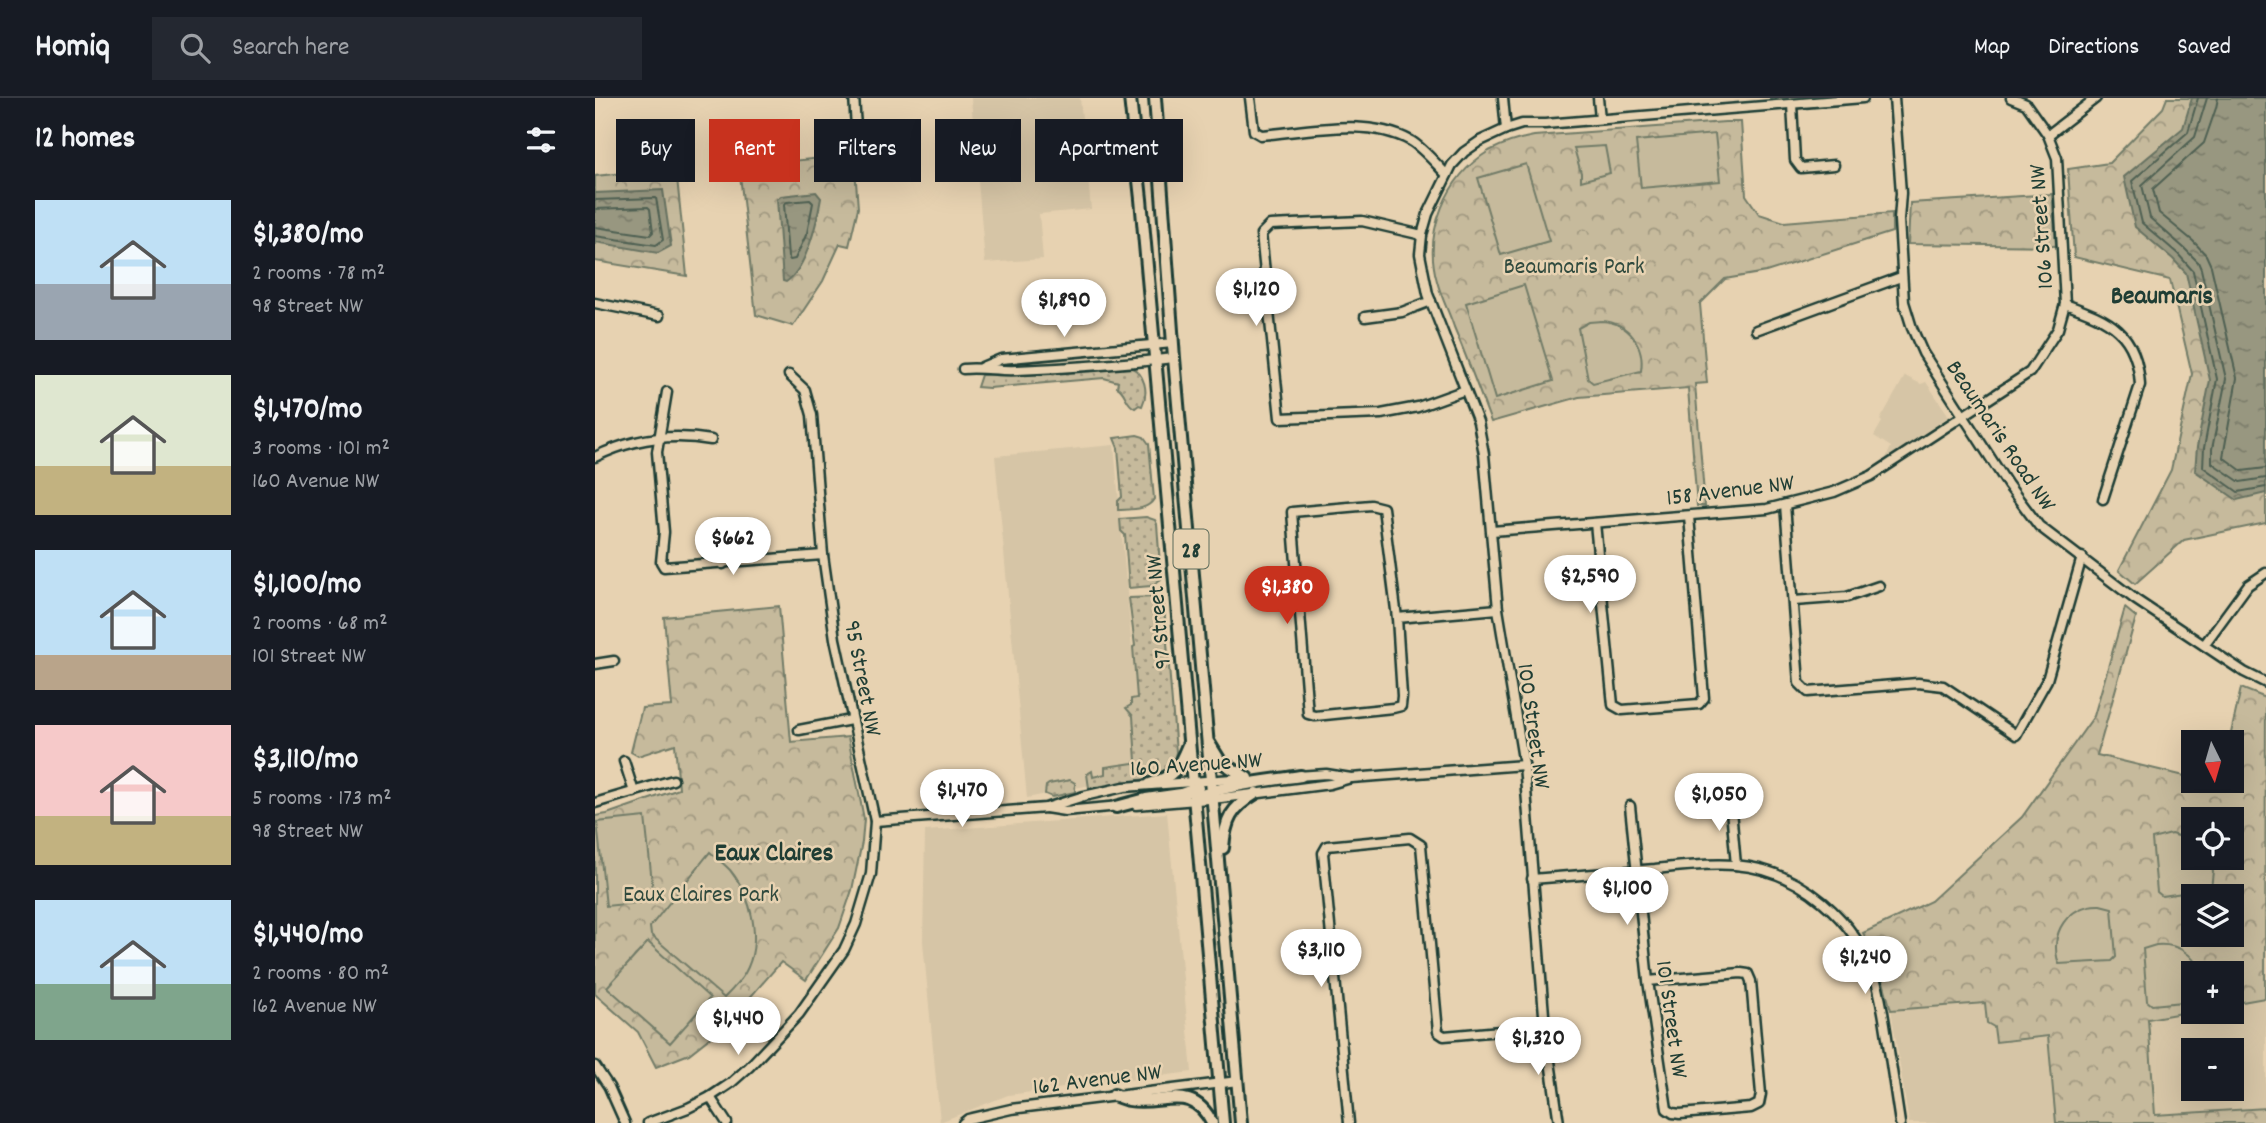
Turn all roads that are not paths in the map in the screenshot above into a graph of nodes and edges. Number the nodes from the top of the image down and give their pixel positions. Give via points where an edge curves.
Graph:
1 (854, 98) edge
2 (1130, 98) edge
3 (1155, 98) edge
4 (1250, 98) edge
5 (1503, 98) edge
6 (1598, 98) edge
7 (1863, 98) edge
8 (1894, 98) edge
9 (2011, 98) edge
10 (2096, 98) edge
11 (1792, 104) junction
12 (856, 119) edge
13 (1600, 119) junction
14 (1506, 129) junction
15 (2048, 135) junction
16 (1834, 165) dead end
17 (1447, 175) junction
18 (1422, 235) junction
19 (1901, 277) junction
20 (1430, 301) junction
21 (595, 303) edge
22 (2065, 304) junction
23 (659, 316) dead end
24 (1365, 317) dead end
25 (1756, 330) dead end
26 (1173, 343) junction
27 (1154, 345) junction
28 (1174, 358) junction
29 (1156, 360) junction
30 (982, 367) junction
31 (963, 369) dead end
32 (789, 375) dead end
33 (1465, 390) junction
34 (667, 392) dead end
35 (1963, 417) junction
36 (658, 438) junction
37 (711, 440) dead end
38 (595, 457) edge
39 (2103, 499) dead end
40 (1785, 505) junction
41 (1689, 516) junction
42 (1595, 523) junction
43 (1492, 531) junction
44 (721, 543) dead end
45 (823, 555) junction
46 (2081, 557) junction
47 (723, 564) junction
48 (2266, 573) edge
49 (1879, 586) dead end
50 (1794, 601) junction
51 (1498, 609) junction
52 (1397, 618) junction
53 (2204, 645) junction
54 (614, 661) dead end
55 (595, 664) edge
56 (2266, 682) edge
57 (851, 720) junction
58 (799, 730) dead end
59 (1207, 740) junction
60 (1189, 742) junction
61 (624, 761) dead end
62 (1524, 765) junction
63 (1301, 776) junction
64 (1247, 778) junction
65 (1351, 778) junction
66 (673, 780) dead end
67 (1150, 784) junction
68 (1212, 790) junction
69 (1193, 791) junction
70 (634, 792) junction
71 (1256, 793) junction
72 (1730, 799) dead end
73 (595, 803) edge
74 (1630, 806) dead end
75 (1116, 807) joint
76 (1046, 808) junction
77 (875, 821) junction
78 (1736, 865) junction
79 (1636, 870) junction
80 (1220, 879) junction
81 (1532, 879) junction
82 (1648, 981) junction
83 (1545, 1027) junction
84 (595, 1066) edge
85 (1238, 1081) junction
86 (1220, 1083) junction
87 (1114, 1095) junction
88 (710, 1097) junction
89 (625, 1123) edge
90 (648, 1123) edge
91 (727, 1123) edge
92 (963, 1123) edge
93 (1212, 1123) edge
94 (1223, 1123) edge
95 (1241, 1123) edge
96 (1349, 1123) edge
97 (1559, 1123) edge
98 (1900, 1123) edge

1 - 12 street
2 - 27 main road, 97 Street NW
3 - 26 main road, 97 Street NW
4 - 17 street via 1254,131 1261,135 1349,127 1387,130 1414,143
5 - 14 street
6 - 13 street
7 - 11 street, 100 Street NW
8 - 19 street, Beaumaris Road NW
9 - 15 street via 2026,104
10 - 15 street, 106 Street NW
11 - 13 street, 100 Street NW
11 - 16 street via 1795,160 1801,168
13 - 14 street, 100 Street NW
14 - 17 street, 100 Street NW via 1464,152
15 - 22 street, 106 Street NW via 2057,158
17 - 18 street, 100 Street NW
18 - 20 street, 100 Street NW via 1420,254
18 - 33 street via 1362,221 1270,225 1261,234 1280,418 1381,414
19 - 25 street
19 - 35 street, Beaumaris Road NW via 1917,341
20 - 24 street via 1402,312
20 - 33 street, 100 Street NW
21 - 23 street
22 - 35 street, 158 Avenue NW via 2058,329 2030,372
22 - 39 street, 106 Street NW via 2117,328 2130,344 2139,371 2140,385
26 - 27 street
26 - 28 main road, 97 Street NW
27 - 29 main road, 97 Street NW
27 - 30 street via 1000,359
28 - 29 street
28 - 59 main road, 97 Street NW / 28
29 - 30 street via 1056,369
29 - 60 main road, 97 Street NW
30 - 31 street
32 - 45 street, 95 Street NW via 805,390 812,415
33 - 43 street, 100 Street NW via 1478,422
34 - 36 street
35 - 40 street, 158 Avenue NW via 1871,476
35 - 46 street, Beaumaris Road NW via 2039,526
36 - 37 street
36 - 38 street
36 - 47 street via 664,532 661,562 670,568
40 - 41 street, 158 Avenue NW
40 - 50 street
41 - 42 street, 158 Avenue NW
41 - 42 street via 1704,698 1699,704 1622,710 1613,705
42 - 43 street, 158 Avenue NW
43 - 51 street, 100 Street NW
44 - 47 street
45 - 47 street
45 - 57 street, 95 Street NW
46 - 50 street via 2047,680 2016,735 1943,686 1918,683 1808,692 1799,683
46 - 53 street, Beaumaris Road NW
48 - 53 street via 2248,585
49 - 50 street via 1847,597
51 - 52 street
51 - 62 street, 100 Street NW
52 - 52 street via 1401,706 1308,714 1292,512 1371,505 1383,508
53 - 56 street, Beaumaris Road NW
54 - 55 street
57 - 58 street
57 - 77 street, 95 Street NW
59 - 64 main road via 1220,761
59 - 68 main road, 97 Street NW
60 - 67 main road via 1172,774
60 - 69 main road, 97 Street NW
61 - 70 street
62 - 65 street, 160 Avenue NW
62 - 81 street, 100 Street NW
63 - 64 street, 160 Avenue NW
63 - 65 street, 160 Avenue NW
63 - 68 main road
64 - 68 street, 160 Avenue NW
65 - 71 street, 160 Avenue NW
66 - 70 street
67 - 69 street, 160 Avenue NW
67 - 76 street, 160 Avenue NW
68 - 69 street, 160 Avenue NW
68 - 69 main road via 1197,796
68 - 71 street, 160 Avenue NW
68 - 80 main road, 97 Street NW
69 - 75 main road
69 - 86 main road, 97 Street NW
70 - 73 street
71 - 80 main road via 1234,809 1226,822
72 - 78 street
74 - 79 street, 101 Street NW
75 - 76 street, 160 Avenue NW
76 - 77 street, 160 Avenue NW
77 - 88 street, 95 Street NW via 871,874 844,950 799,1014 749,1067
78 - 79 street
78 - 98 street via 1795,883 1825,904 1858,942 1882,1007
79 - 81 street
79 - 82 street, 101 Street NW
80 - 85 main road, 97 Street NW
81 - 83 street, 100 Street NW
82 - 82 street, 101 Street NW via 1669,1112 1715,1112 1759,1104 1748,974
83 - 96 street via 1439,1032 1421,845 1410,838 1327,846 1323,853
83 - 97 street, 100 Street NW
84 - 89 street
85 - 86 street, 162 Avenue NW
85 - 95 main road, 97 Street NW
86 - 87 street, 162 Avenue NW
86 - 94 main road, 97 Street NW
87 - 92 street, 162 Avenue NW via 1011,1109
87 - 93 main road via 1138,1101 1191,1100 1207,1112
88 - 90 street
88 - 91 street

